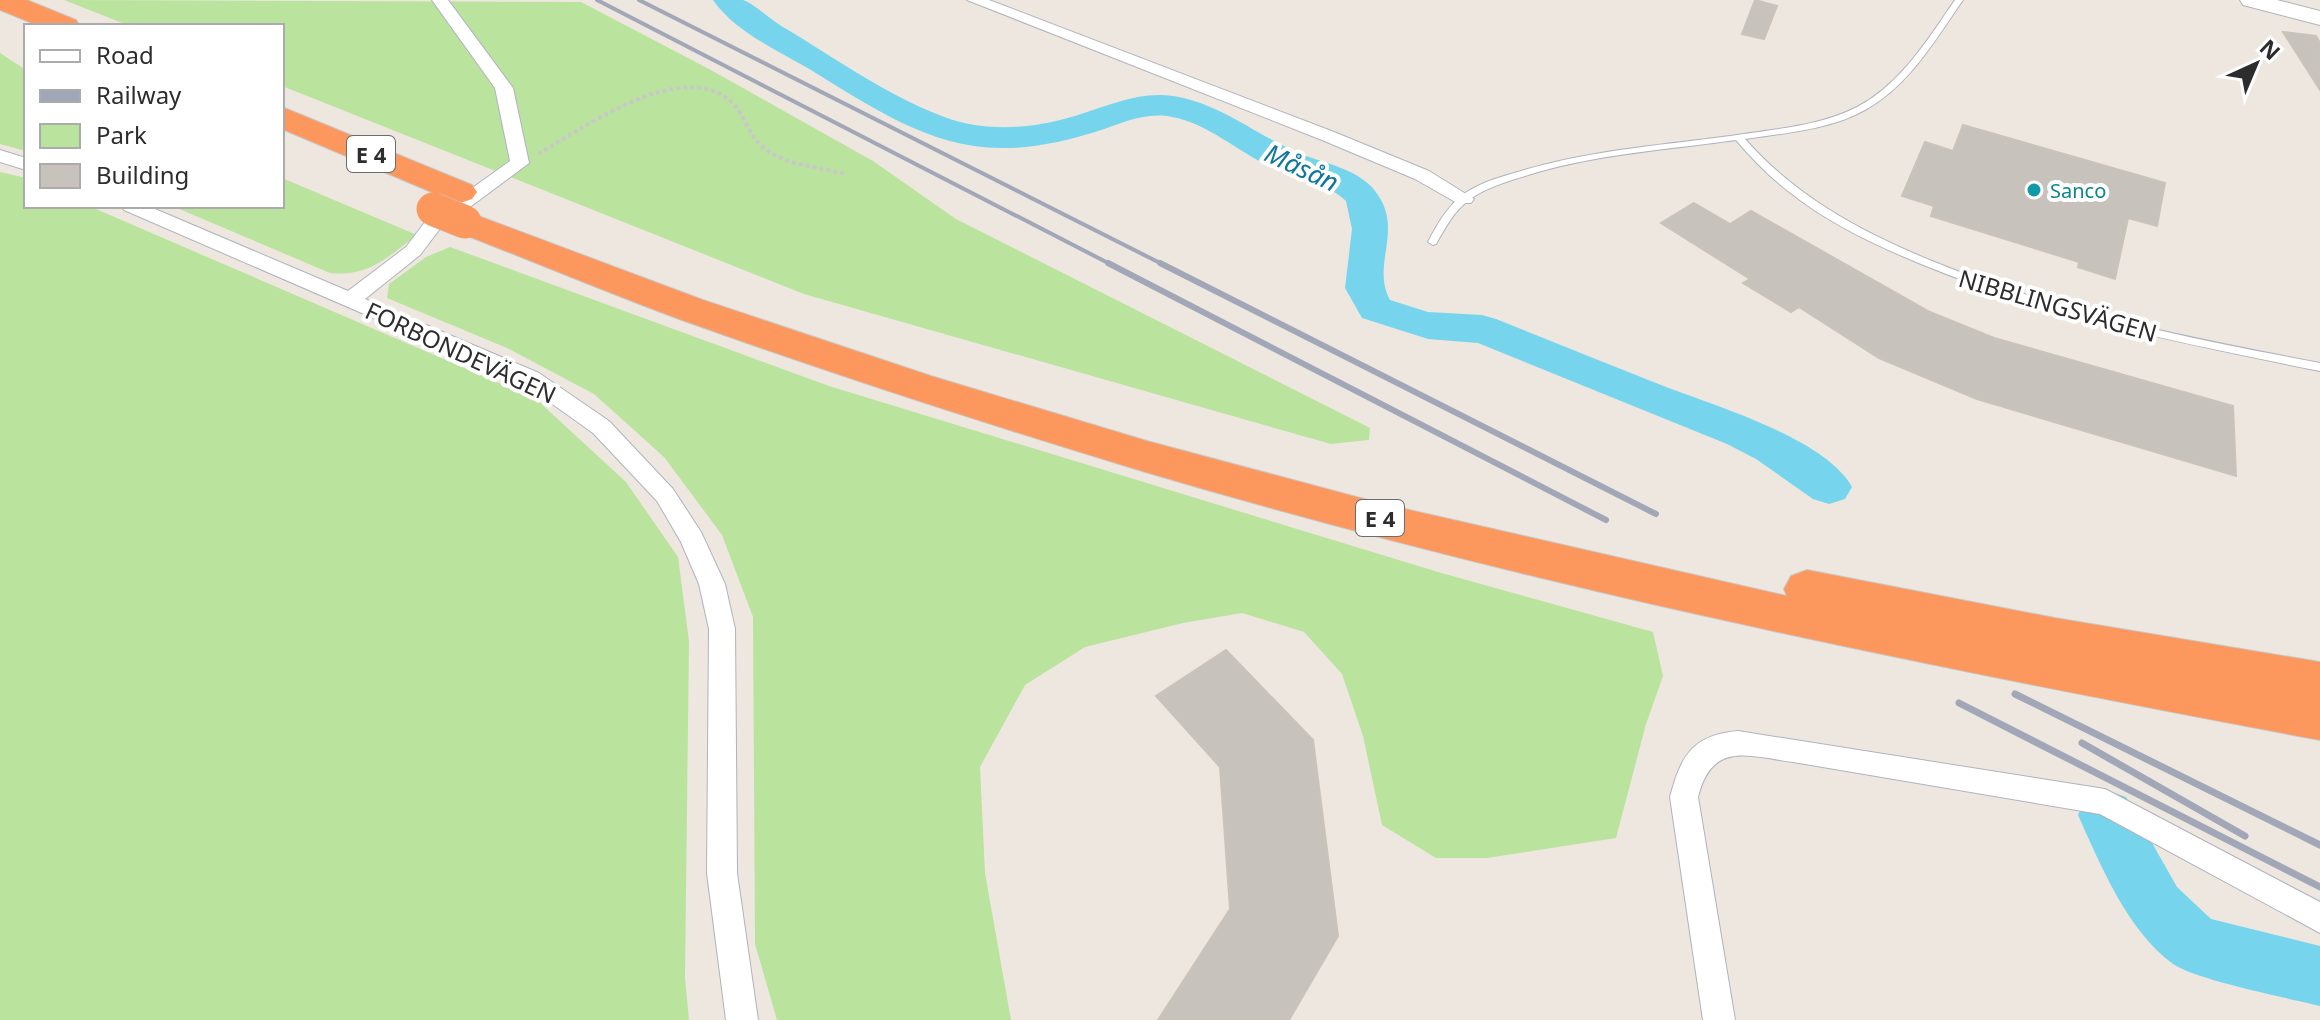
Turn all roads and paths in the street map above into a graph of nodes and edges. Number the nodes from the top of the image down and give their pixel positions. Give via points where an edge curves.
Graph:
1 (2, 0) edge
2 (440, 0) edge
3 (975, 0) edge
4 (1959, 0) edge
5 (2251, 0) edge
6 (2320, 18) edge
7 (0, 23) edge
8 (60, 24) edge
9 (24, 33) edge
10 (284, 118) edge
11 (1739, 138) junction
12 (284, 145) edge
13 (0, 156) edge
14 (24, 163) edge
15 (520, 163) junction
16 (845, 174) dead end
17 (1464, 199) junction
18 (462, 207) junction
19 (136, 208) edge
20 (1433, 242) dead end
21 (349, 301) junction
22 (2320, 367) edge
23 (2320, 683) edge
24 (2320, 718) edge
25 (2320, 918) edge
26 (742, 1020) edge
27 (1719, 1020) edge

1 - 8 highway
2 - 15 street via 504,88
3 - 17 street via 1342,142
4 - 11 lane via 1917,59 1865,107 1838,119
5 - 6 street
7 - 9 highway
10 - 18 highway, E 4
11 - 17 lane via 1585,158 1531,170
11 - 22 lane, NIBBLINGSVÄGEN via 1762,167 1814,207 1957,277 2141,332
12 - 18 highway, E 4
13 - 14 street
15 - 16 path via 640,97 674,89 706,90 728,98 772,154
15 - 21 street via 432,226 413,251
17 - 20 lane
18 - 23 highway, E 4 via 833,333 1251,457 1601,545 1842,597
18 - 24 highway, E 4 via 673,304 990,410 1239,483 1843,628
19 - 21 street, FORBONDEVÄGEN
21 - 26 street, FORBONDEVÄGEN via 531,378 565,399 637,462 692,539 712,584 722,629 722,873
25 - 27 street via 2105,802 1793,750 1712,745 1695,760 1684,797

